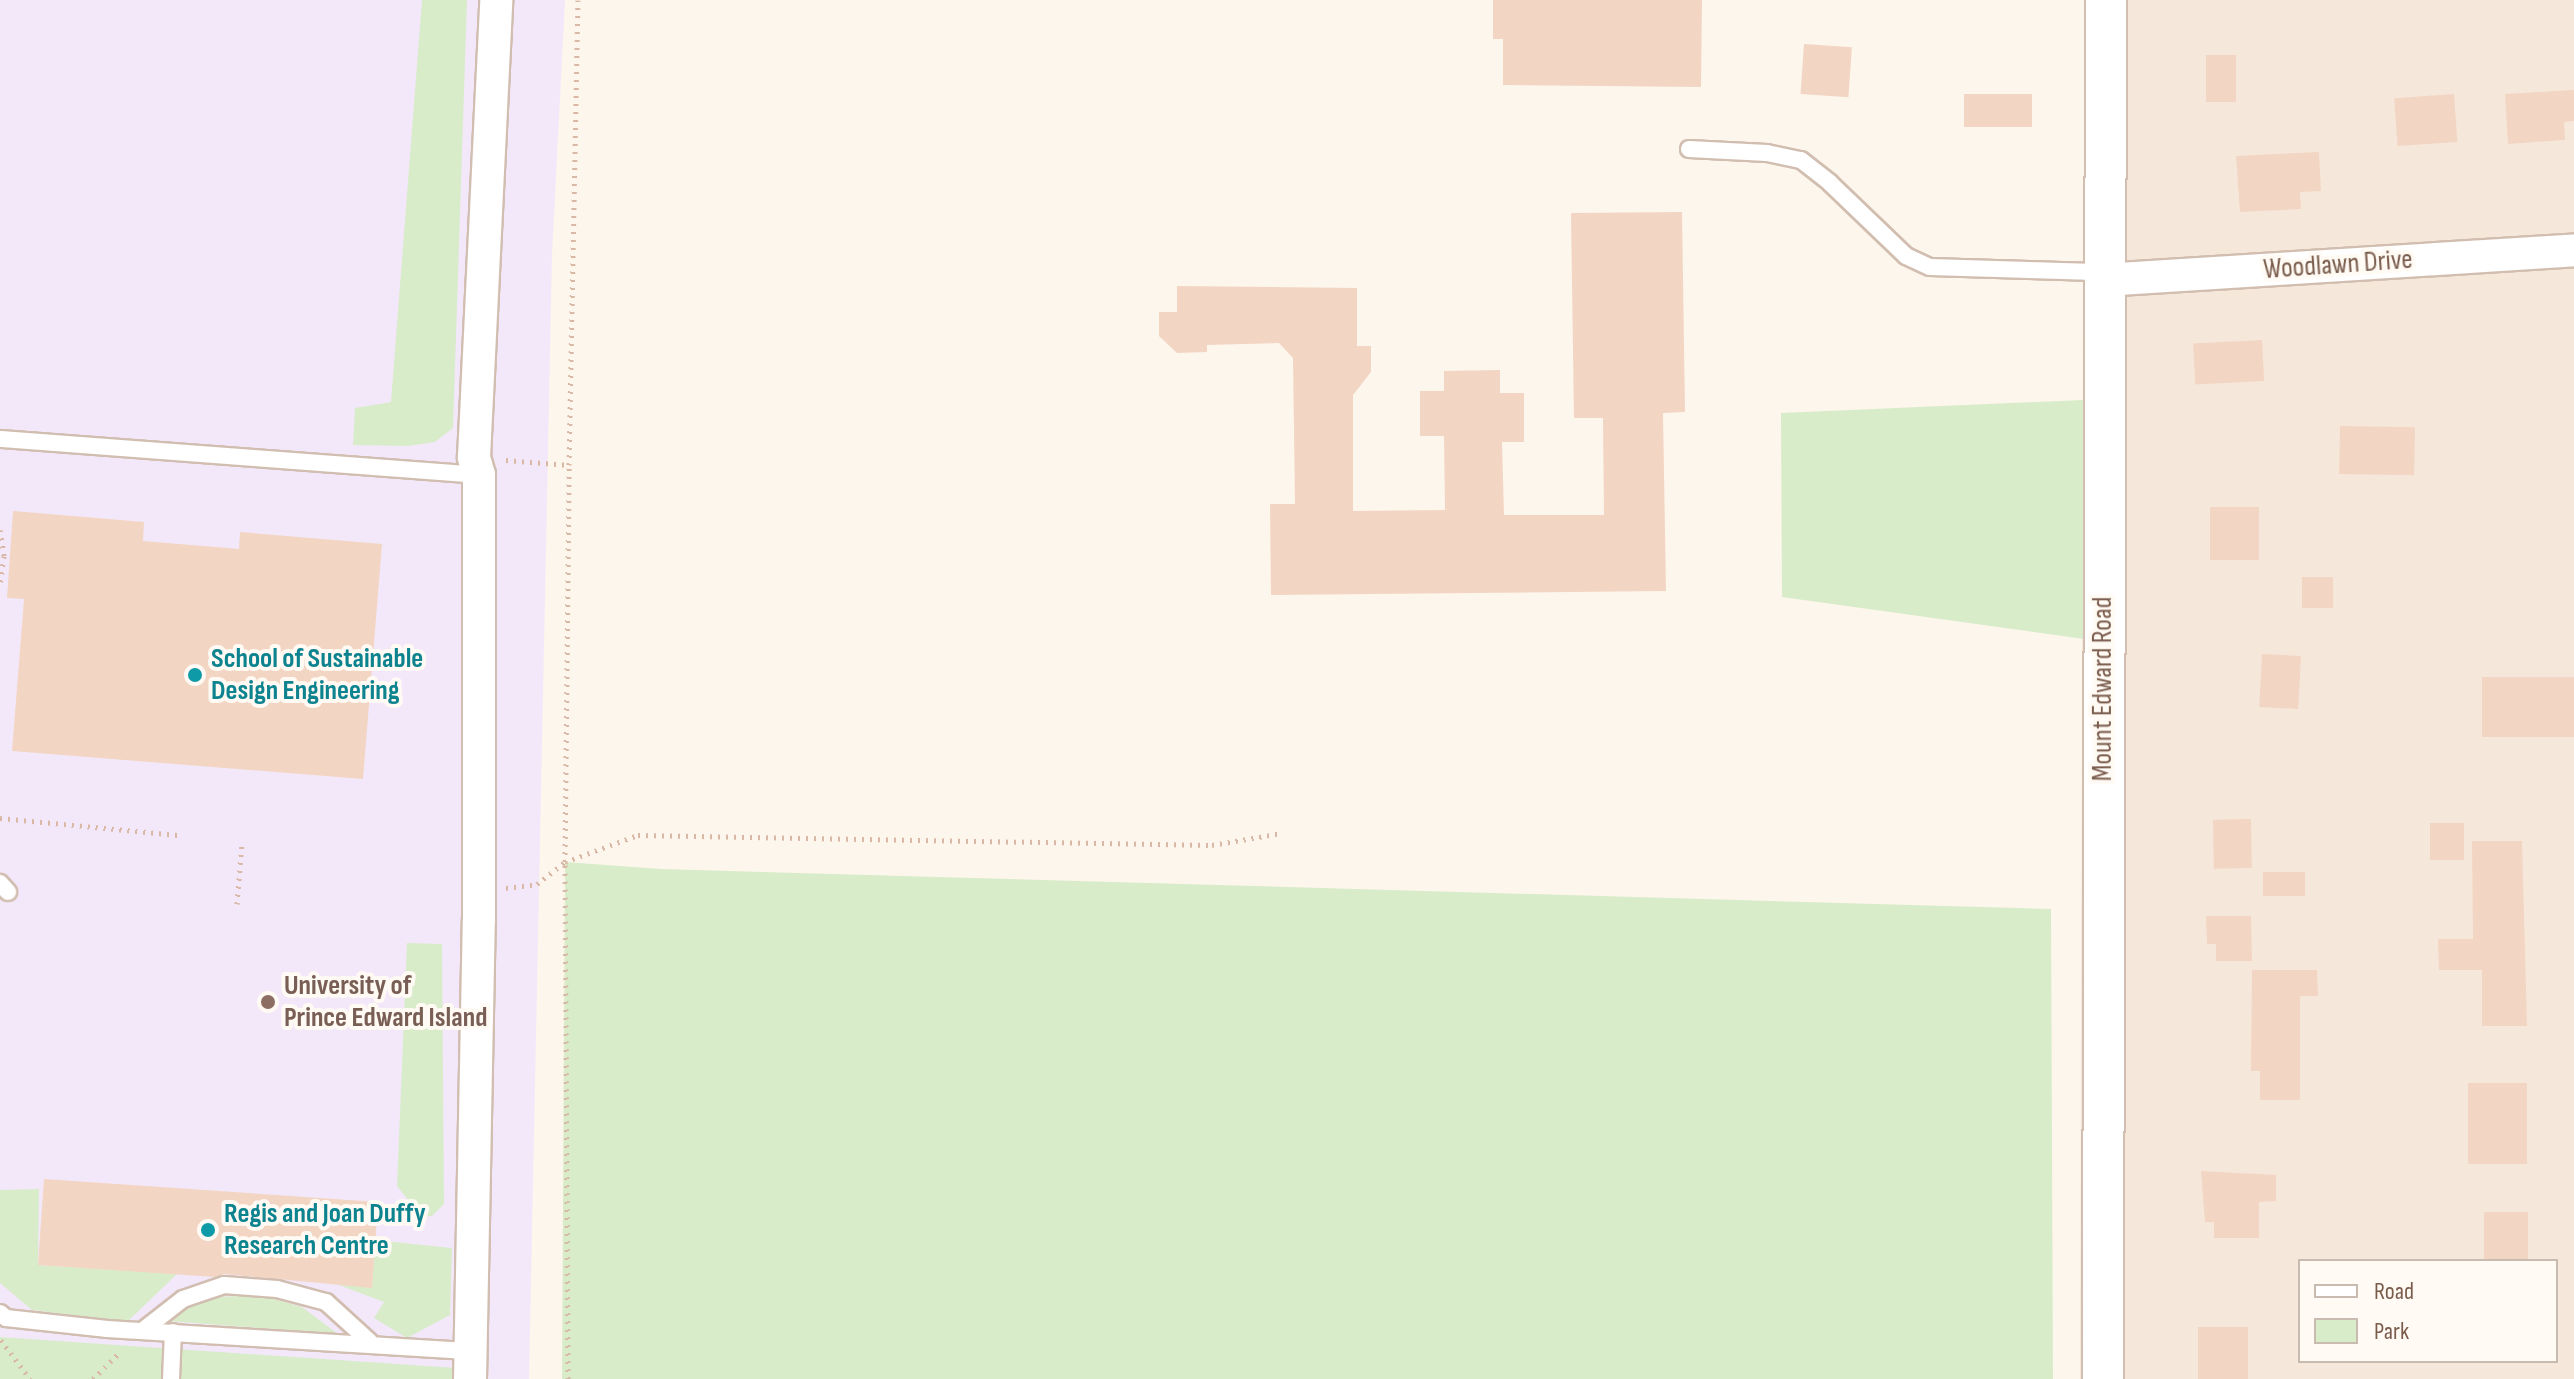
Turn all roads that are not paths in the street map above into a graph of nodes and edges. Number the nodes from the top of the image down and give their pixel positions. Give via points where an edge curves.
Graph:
1 (496, 0) edge
2 (2106, 0) edge
3 (1689, 149) dead end
4 (2574, 250) edge
5 (2103, 276) junction
6 (0, 439) edge
7 (486, 468) junction
8 (0, 1313) edge
9 (142, 1331) junction
10 (173, 1332) junction
11 (370, 1342) junction
12 (471, 1365) edge
13 (171, 1379) edge
14 (2103, 1379) edge

1 - 7 street via 474,457
2 - 5 street, Mount Edward Road
3 - 5 lane via 1801,160 1898,249 1930,267
4 - 5 street, Woodlawn Drive
5 - 14 street, Mount Edward Road
6 - 7 lane
7 - 12 street
8 - 9 lane via 6,1318
9 - 10 lane
9 - 11 lane via 183,1299 224,1285 277,1289 326,1302
10 - 11 lane
10 - 13 lane
11 - 12 lane

